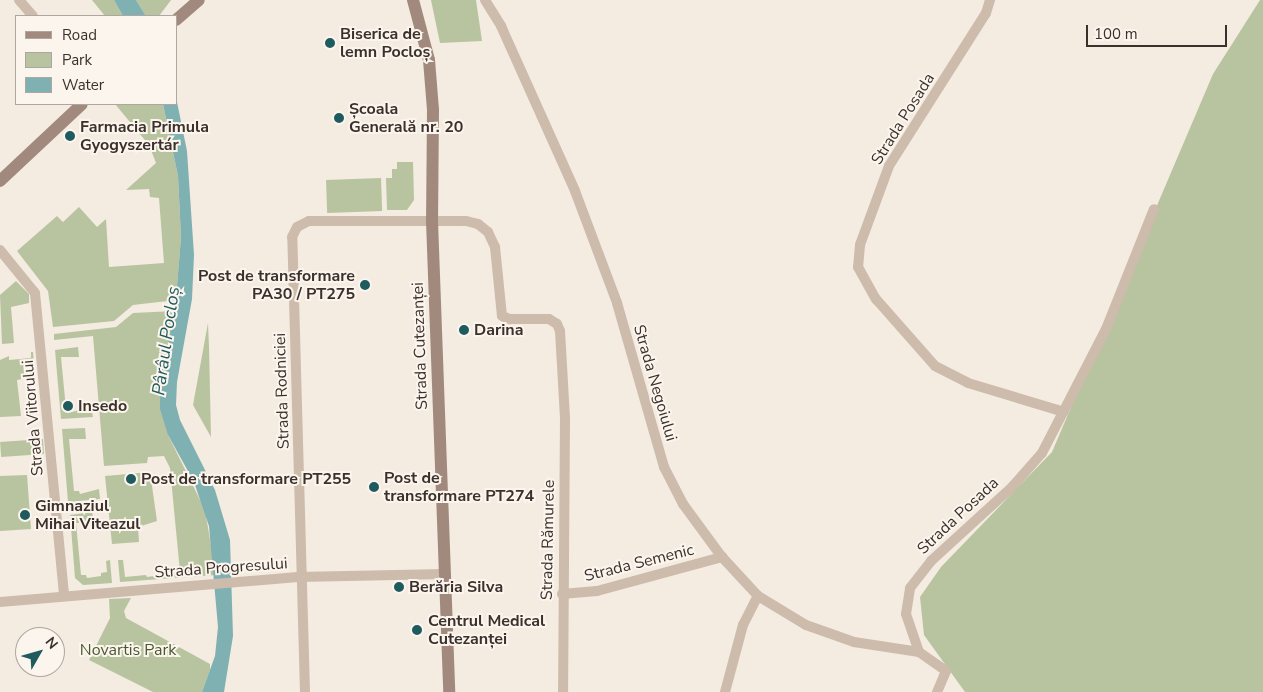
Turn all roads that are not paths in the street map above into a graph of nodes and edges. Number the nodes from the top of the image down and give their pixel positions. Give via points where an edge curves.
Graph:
1 (19, 0) edge
2 (200, 0) edge
3 (413, 0) edge
4 (485, 0) edge
5 (990, 0) edge
6 (32, 15) edge
7 (178, 18) edge
8 (81, 105) edge
9 (0, 181) edge
10 (1154, 209) dead end
11 (432, 221) junction
12 (0, 250) edge
13 (1064, 412) junction
14 (722, 557) junction
15 (445, 574) junction
16 (302, 577) junction
17 (562, 594) junction
18 (64, 595) junction
19 (758, 596) junction
20 (0, 602) edge
21 (919, 652) junction
22 (305, 692) edge
23 (449, 692) edge
24 (563, 692) edge
25 (725, 692) edge
26 (937, 692) edge

1 - 6 street
2 - 7 street
3 - 11 street, Strada Cutezanței via 429,60 433,110
4 - 14 street, Strada Negoiului via 501,26 594,238 617,303 664,467 683,504
5 - 13 street, Strada Posada via 981,21 889,166 860,245 858,267 876,299 935,366 968,383
8 - 9 street
10 - 13 street, Strada Posada via 1106,328
11 - 15 street, Strada Cutezanței
11 - 16 street, Strada Rodniciei via 309,221 297,227 292,237
11 - 17 street, Strada Rămurele via 466,221 488,232 495,247 502,316 549,320 557,324 560,331 565,418
12 - 18 street, Strada Viitorului via 35,293
13 - 21 street, Strada Posada via 1042,453 1012,487 931,561 910,588 906,614
14 - 17 street, Strada Semenic via 597,591
14 - 19 street, Strada Negoiului
15 - 16 street, Strada Progresului
15 - 23 street, Strada Cutezanței
16 - 18 street, Strada Progresului
16 - 22 street, Strada Rodniciei
17 - 24 street, Strada Rămurele
18 - 20 street, Strada Progresului
19 - 21 street, Strada Negoiului via 806,625 854,642
19 - 25 street via 743,625
21 - 26 street via 946,672

